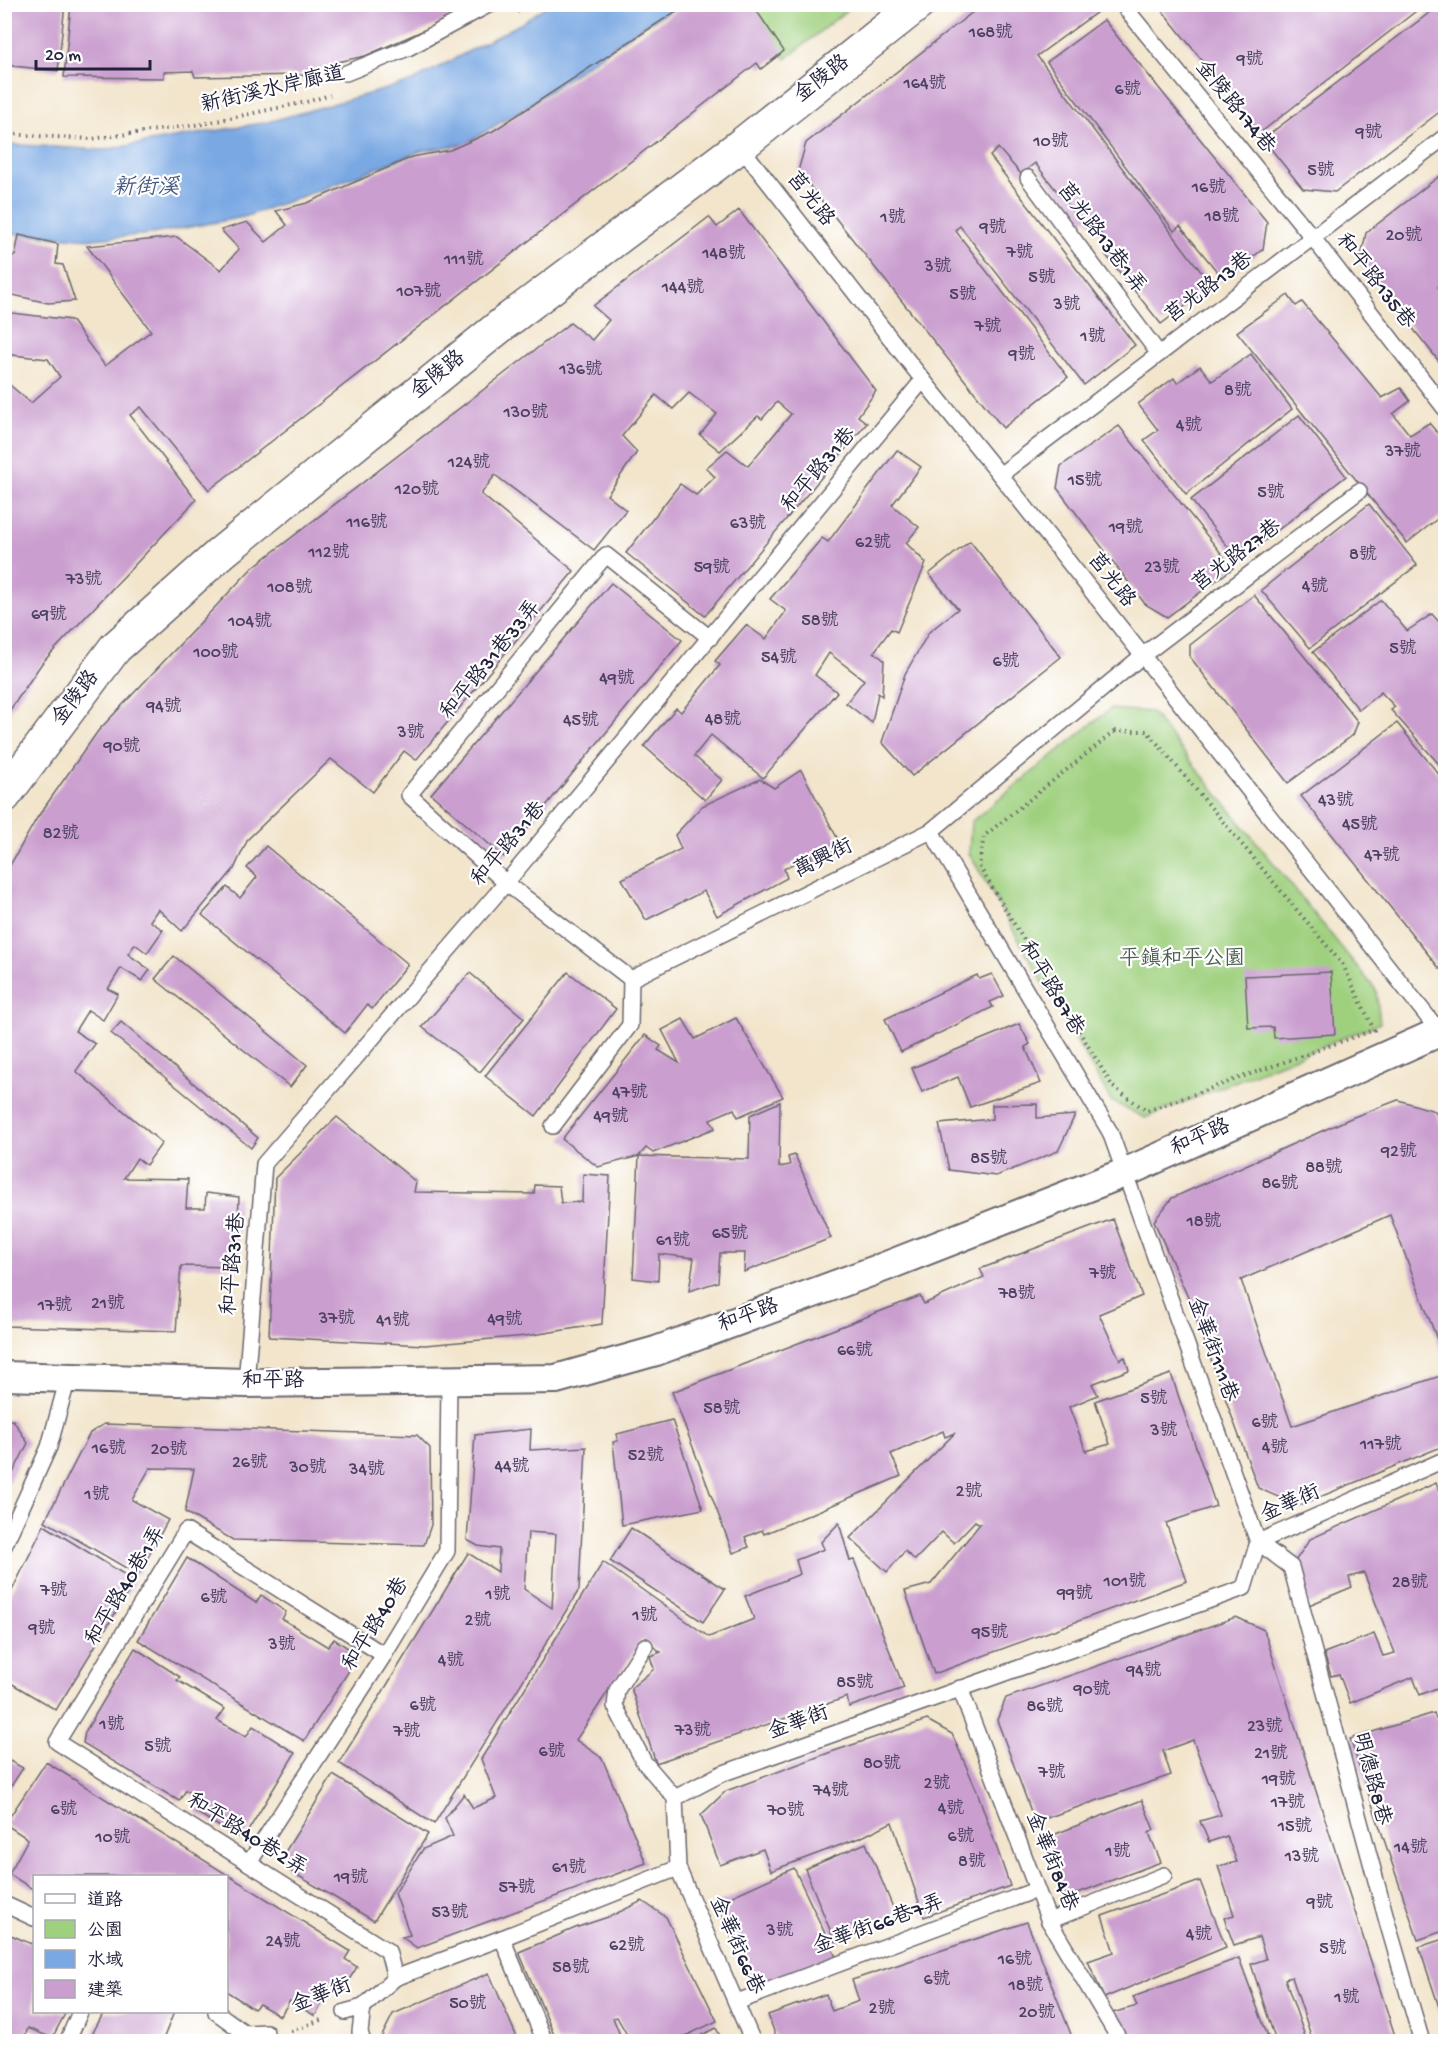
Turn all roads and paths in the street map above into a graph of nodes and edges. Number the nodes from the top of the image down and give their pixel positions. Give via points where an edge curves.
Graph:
1 (490, 4) edge
2 (529, 4) edge
3 (918, 4) edge
4 (1122, 4) edge
5 (514, 15) dead end
6 (346, 73) dead end
7 (337, 92) dead end
8 (4, 134) edge
9 (1446, 136) edge
10 (740, 146) junction
11 (1028, 178) dead end
12 (1313, 238) junction
13 (1159, 354) junction
14 (923, 380) junction
15 (1446, 410) edge
16 (1000, 475) junction
17 (1359, 491) dead end
18 (710, 638) junction
19 (1142, 656) junction
20 (4, 796) edge
21 (931, 831) junction
22 (506, 883) junction
23 (631, 980) junction
24 (1374, 1030) joint
25 (1444, 1035) edge
26 (553, 1126) dead end
27 (1124, 1173) junction
28 (4, 1376) edge
29 (68, 1378) junction
30 (449, 1381) junction
31 (246, 1383) junction
32 (1446, 1459) edge
33 (1258, 1542) junction
34 (4, 1546) edge
35 (645, 1646) dead end
36 (384, 1655) junction
37 (960, 1688) junction
38 (57, 1742) joint
39 (675, 1798) junction
40 (249, 1863) junction
41 (678, 1868) junction
42 (1164, 1875) dead end
43 (1036, 1890) junction
44 (4, 1904) edge
45 (33, 1918) edge
46 (1049, 1921) junction
47 (502, 1938) junction
48 (395, 1978) junction
49 (737, 2002) junction
50 (363, 2007) junction
51 (345, 2012) joint
52 (80, 2013) edge
53 (217, 2013) edge
54 (266, 2032) joint
55 (245, 2037) edge
56 (67, 2042) edge
57 (363, 2042) edge
58 (545, 2042) edge
59 (753, 2042) edge
60 (1121, 2042) edge
61 (1422, 2042) edge

1 - 6 lane via 408,48
2 - 5 path
3 - 10 main road, 金陵路
4 - 12 lane, 金陵路174巷
7 - 8 path, 新街溪水岸廊道 via 202,124 91,139
9 - 12 lane, 莒光路13巷
10 - 14 lane, 莒光路
10 - 20 main road, 金陵路 via 504,323 212,561 115,648
11 - 13 lane, 莒光路13巷1弄
12 - 13 lane, 莒光路13巷
12 - 15 lane, 和平路135巷
13 - 16 lane, 莒光路13巷
14 - 16 lane, 莒光路
14 - 18 lane, 和平路31巷
16 - 19 lane, 莒光路
17 - 19 lane, 莒光路27巷
18 - 22 lane, 和平路31巷
18 - 22 lane, 和平路31巷33弄 via 606,555 598,564 409,795
19 - 21 lane, 萬興街
19 - 25 lane, 莒光路
21 - 23 lane, 萬興街
21 - 27 lane, 和平路87巷 via 1110,1132
22 - 23 lane
22 - 31 lane, 和平路31巷 via 264,1164
23 - 26 lane via 630,1025
24 - 24 path via 1343,964 1147,732 1115,731 984,836 979,866 1113,1087 1147,1111
25 - 27 street, 和平路
27 - 30 street, 和平路 via 656,1351 556,1379
27 - 33 lane, 金華街111巷
28 - 29 street, 和平路
29 - 31 street, 和平路
29 - 34 lane via 50,1447
30 - 31 street, 和平路
30 - 36 lane, 和平路40巷 via 447,1551
32 - 33 lane, 金華街
33 - 37 lane, 金華街 via 1244,1588
33 - 61 lane, 明德路8巷 via 1291,1566
35 - 39 lane via 617,1690 615,1706 644,1761
36 - 38 lane, 和平路40巷1弄 via 186,1531
36 - 40 lane, 和平路40巷
37 - 39 lane, 金華街 via 721,1774
37 - 43 lane, 金華街84巷
38 - 40 lane, 和平路40巷2弄
39 - 41 lane
40 - 48 lane, 和平路40巷2弄 via 388,1951
41 - 47 lane, 金華街
41 - 49 lane, 金華街66巷
42 - 46 lane
43 - 46 lane, 金華街84巷
43 - 49 lane, 金華街66巷7弄
44 - 45 lane
46 - 60 lane, 金華街84巷
47 - 48 lane, 金華街
47 - 58 lane
48 - 50 lane, 金華街
49 - 59 lane, 金華街66巷
50 - 51 lane, 金華街
50 - 57 lane
51 - 54 path, 金華街 via 288,2032
52 - 56 lane
53 - 55 lane
54 - 55 lane

